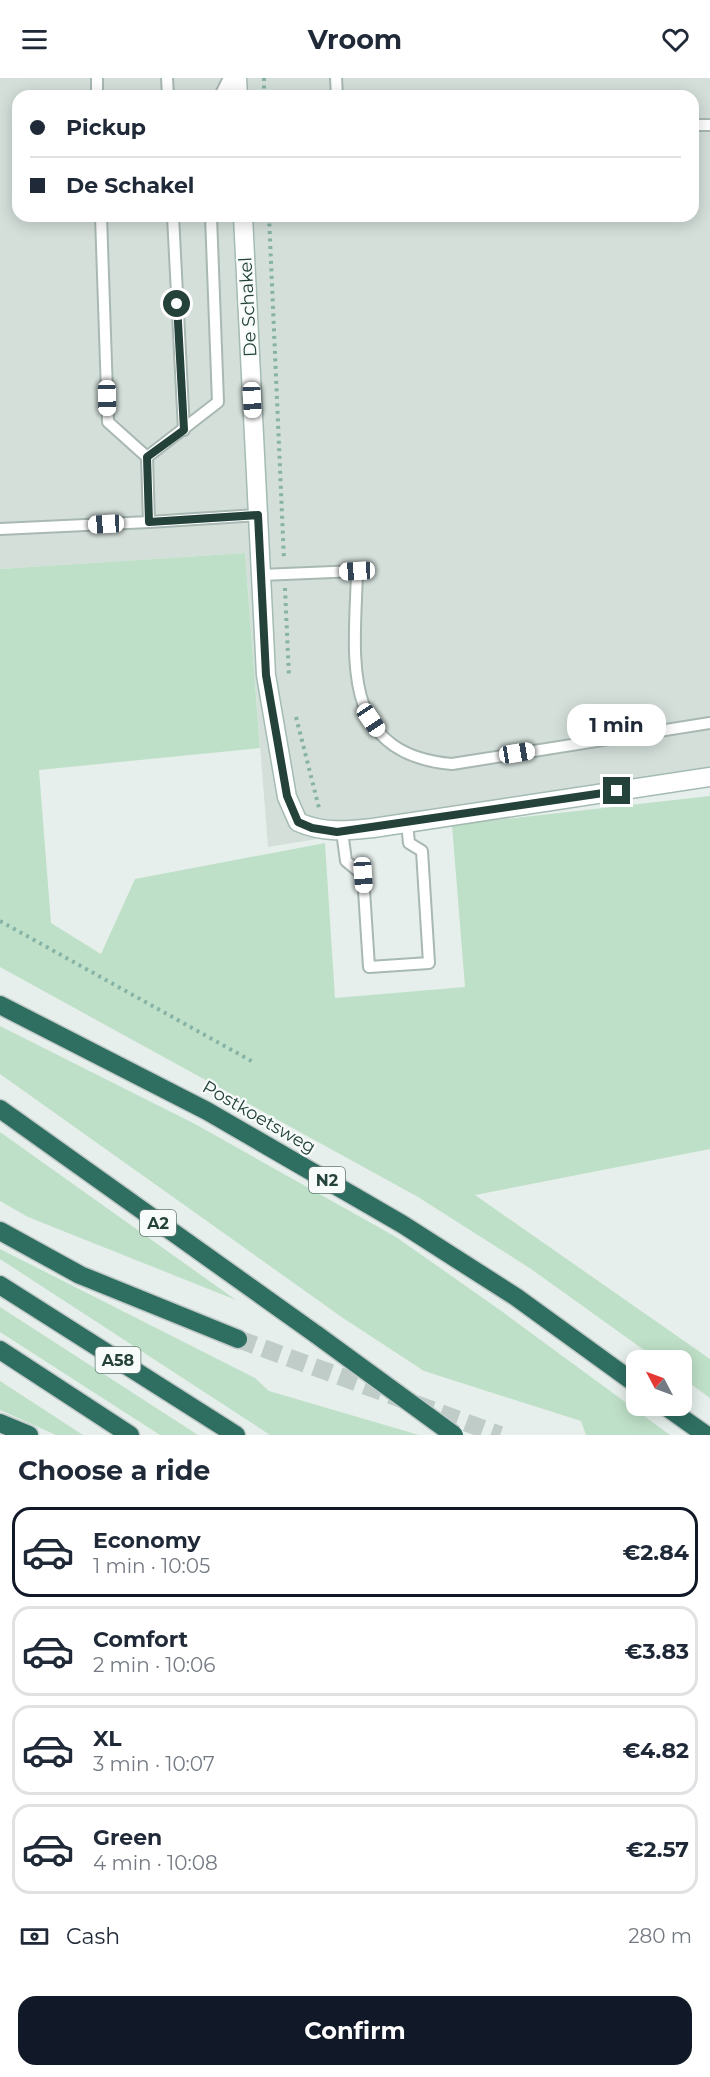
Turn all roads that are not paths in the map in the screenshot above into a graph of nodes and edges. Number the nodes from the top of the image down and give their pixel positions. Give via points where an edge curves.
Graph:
1 (101, 222) edge
2 (173, 222) edge
3 (211, 222) edge
4 (243, 222) edge
5 (184, 430) junction
6 (147, 457) junction
7 (258, 515) junction
8 (149, 522) junction
9 (0, 530) edge
10 (261, 575) junction
11 (710, 723) edge
12 (710, 777) edge
13 (407, 823) junction
14 (339, 831) junction
15 (0, 1005) edge
16 (0, 1110) edge
17 (0, 1231) edge
18 (0, 1285) edge
19 (238, 1339) tunnel mouth
20 (0, 1350) edge
21 (626, 1377) edge
22 (679, 1416) edge
23 (0, 1423) edge
24 (29, 1435) edge
25 (130, 1435) edge
26 (236, 1435) edge
27 (454, 1435) edge
28 (706, 1435) edge

1 - 6 lane via 108,422
2 - 5 lane
3 - 5 lane via 218,402
4 - 7 street, De Schakel
5 - 6 lane
6 - 8 lane
7 - 8 lane
7 - 10 street, De Schakel
8 - 9 lane
10 - 11 lane via 357,571 357,687 364,710 395,747 425,761 452,764
10 - 14 street, De Schakel via 266,675 287,796 298,822
12 - 13 street, De Schakel
13 - 14 street, De Schakel
13 - 14 lane via 409,843 422,851 429,963 369,967 363,875 346,861
15 - 21 highway, Postkoetsweg / N2 via 207,1111 402,1224 516,1296
16 - 27 highway, A2, bridge
17 - 19 highway via 80,1275
18 - 26 highway, A58
20 - 25 highway
22 - 28 highway
23 - 24 highway

